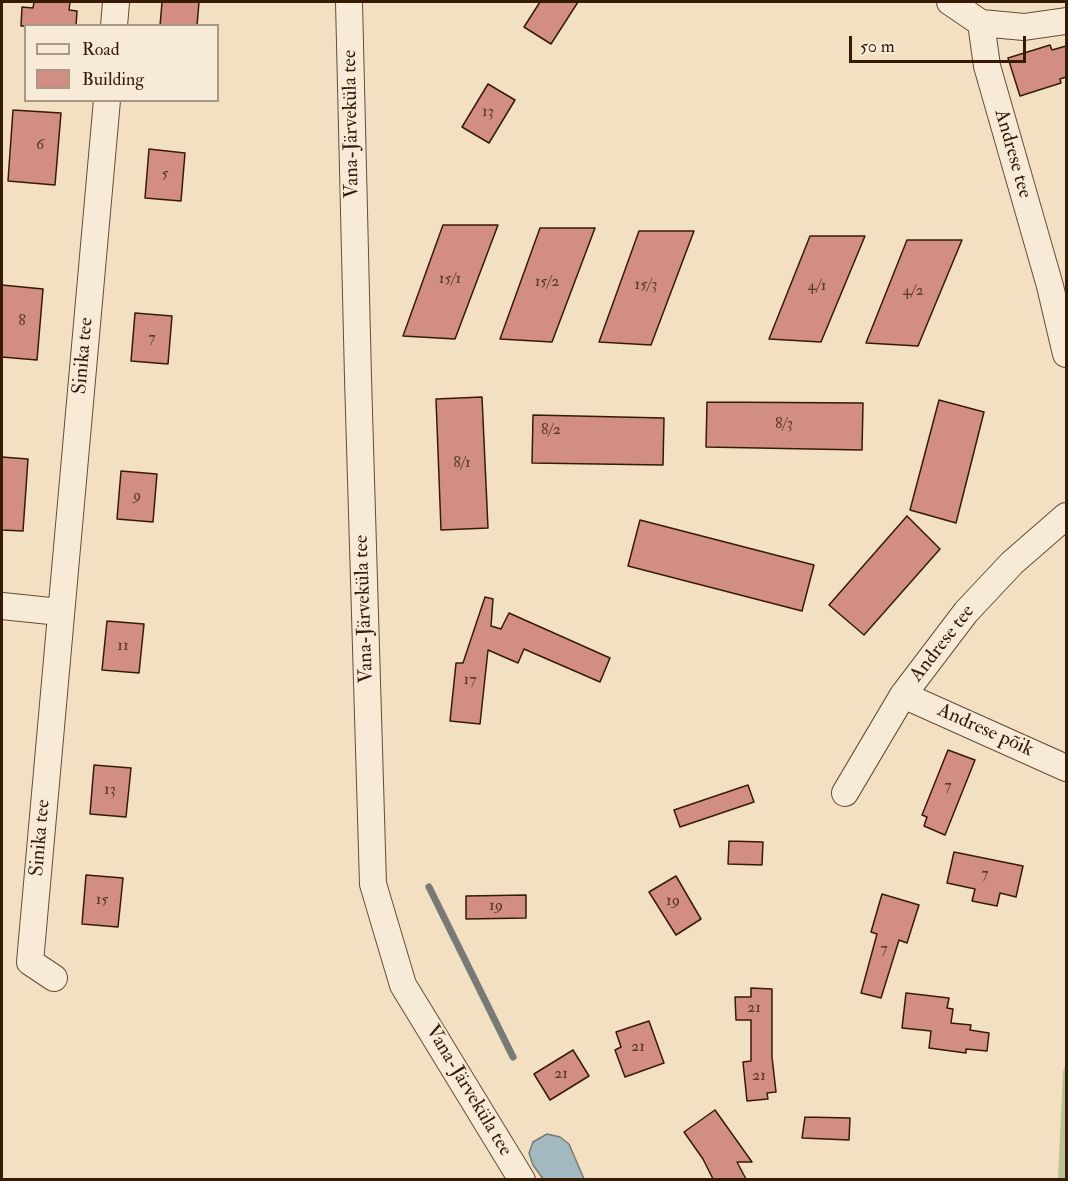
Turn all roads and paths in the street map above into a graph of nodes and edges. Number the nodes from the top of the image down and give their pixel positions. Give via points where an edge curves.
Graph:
1 (116, 2) edge
2 (349, 2) edge
3 (950, 2) edge
4 (1066, 21) edge
5 (981, 23) junction
6 (114, 24) edge
7 (107, 102) edge
8 (1066, 354) edge
9 (1066, 516) edge
10 (2, 606) edge
11 (60, 612) junction
12 (903, 695) junction
13 (1066, 768) edge
14 (845, 793) dead end
15 (54, 978) dead end
16 (522, 1179) edge

1 - 6 street
2 - 16 street, Vana-Järveküla tee via 373,884 403,985
3 - 5 street
4 - 5 street via 1024,27
5 - 8 street, Andrese tee via 987,66
7 - 11 street, Sinika tee
9 - 12 street, Andrese tee via 1012,563 966,612
10 - 11 street
11 - 15 street, Sinika tee via 30,962
12 - 13 street, Andrese põik
12 - 14 street, Andrese tee

